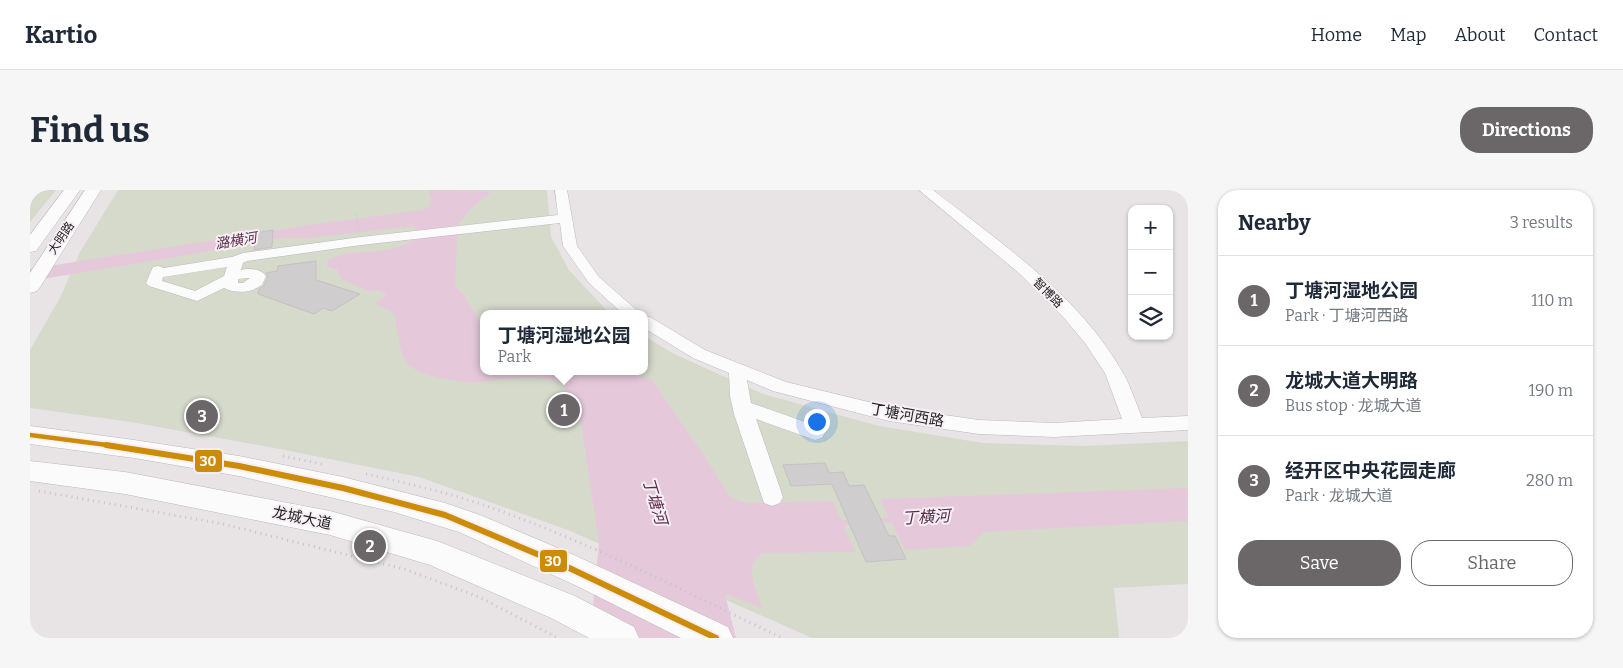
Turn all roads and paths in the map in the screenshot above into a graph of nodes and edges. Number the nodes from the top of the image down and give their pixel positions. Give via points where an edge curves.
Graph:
1 (72, 190) edge
2 (93, 190) edge
3 (561, 190) edge
4 (925, 190) edge
5 (356, 215) dead end
6 (565, 218) junction
7 (359, 233) dead end
8 (30, 247) edge
9 (249, 250) dead end
10 (233, 272) junction
11 (156, 274) junction
12 (35, 278) edge
13 (628, 310) edge
14 (648, 323) edge
15 (738, 370) junction
16 (743, 407) junction
17 (1188, 423) edge
18 (1135, 426) junction
19 (815, 433) dead end
20 (30, 435) edge
21 (32, 483) edge
22 (772, 497) dead end
23 (564, 550) junction
24 (560, 623) edge
25 (622, 638) edge
26 (716, 638) edge
27 (782, 638) edge

1 - 8 main road, 大明路
2 - 12 main road, 大明路
3 - 6 street
4 - 18 street, 智博路 via 1046,289 1091,339 1112,367
5 - 7 path
6 - 10 street via 243,257
6 - 13 street via 570,246 594,280
9 - 11 street via 160,264
10 - 11 street
10 - 11 street via 197,296 154,283
14 - 15 street, 丁塘河西路 via 699,354
15 - 16 street via 736,379
15 - 18 street, 丁塘河西路 via 780,387 889,414 979,427 1054,430
16 - 19 street
16 - 22 street
17 - 18 street, 丁塘河西路
20 - 23 main road via 224,464 329,486 446,515
21 - 24 path via 223,524 404,569
21 - 24 main road, 龙城大道 via 125,483 339,526 437,554
23 - 26 main road
23 - 27 path
24 - 25 main road, 龙城大道

